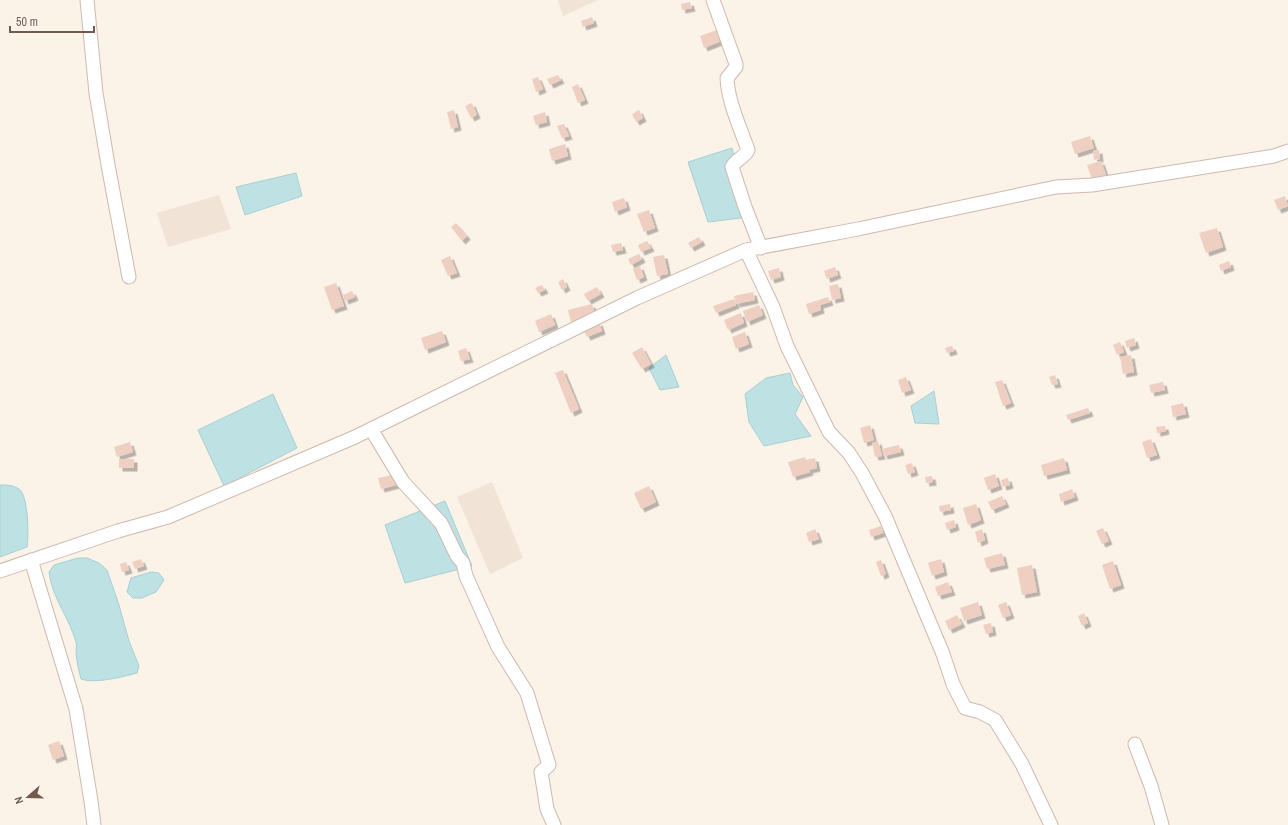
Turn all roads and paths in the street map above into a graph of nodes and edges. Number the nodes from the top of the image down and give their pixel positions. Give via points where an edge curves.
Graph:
1 (86, 0) edge
2 (713, 0) edge
3 (1288, 151) edge
4 (761, 248) junction
5 (746, 250) junction
6 (129, 278) dead end
7 (371, 429) junction
8 (31, 560) junction
9 (0, 571) edge
10 (1135, 744) dead end
11 (94, 825) edge
12 (554, 825) edge
13 (1052, 825) edge
14 (1162, 825) edge

1 - 6 street via 97,100
2 - 4 street via 736,64 727,78 727,86 748,150 732,167 744,207
3 - 4 street via 1274,156 1092,185 1056,187
4 - 5 street
5 - 7 street via 637,298
5 - 13 street via 773,307 787,346 829,432 849,453 886,516 965,708 995,720 1022,764
7 - 8 street via 168,517
7 - 12 street via 403,482 441,523 463,564 498,647 527,693 549,765 541,772 547,809
8 - 9 street
8 - 11 street via 76,709
10 - 14 street via 1152,786

